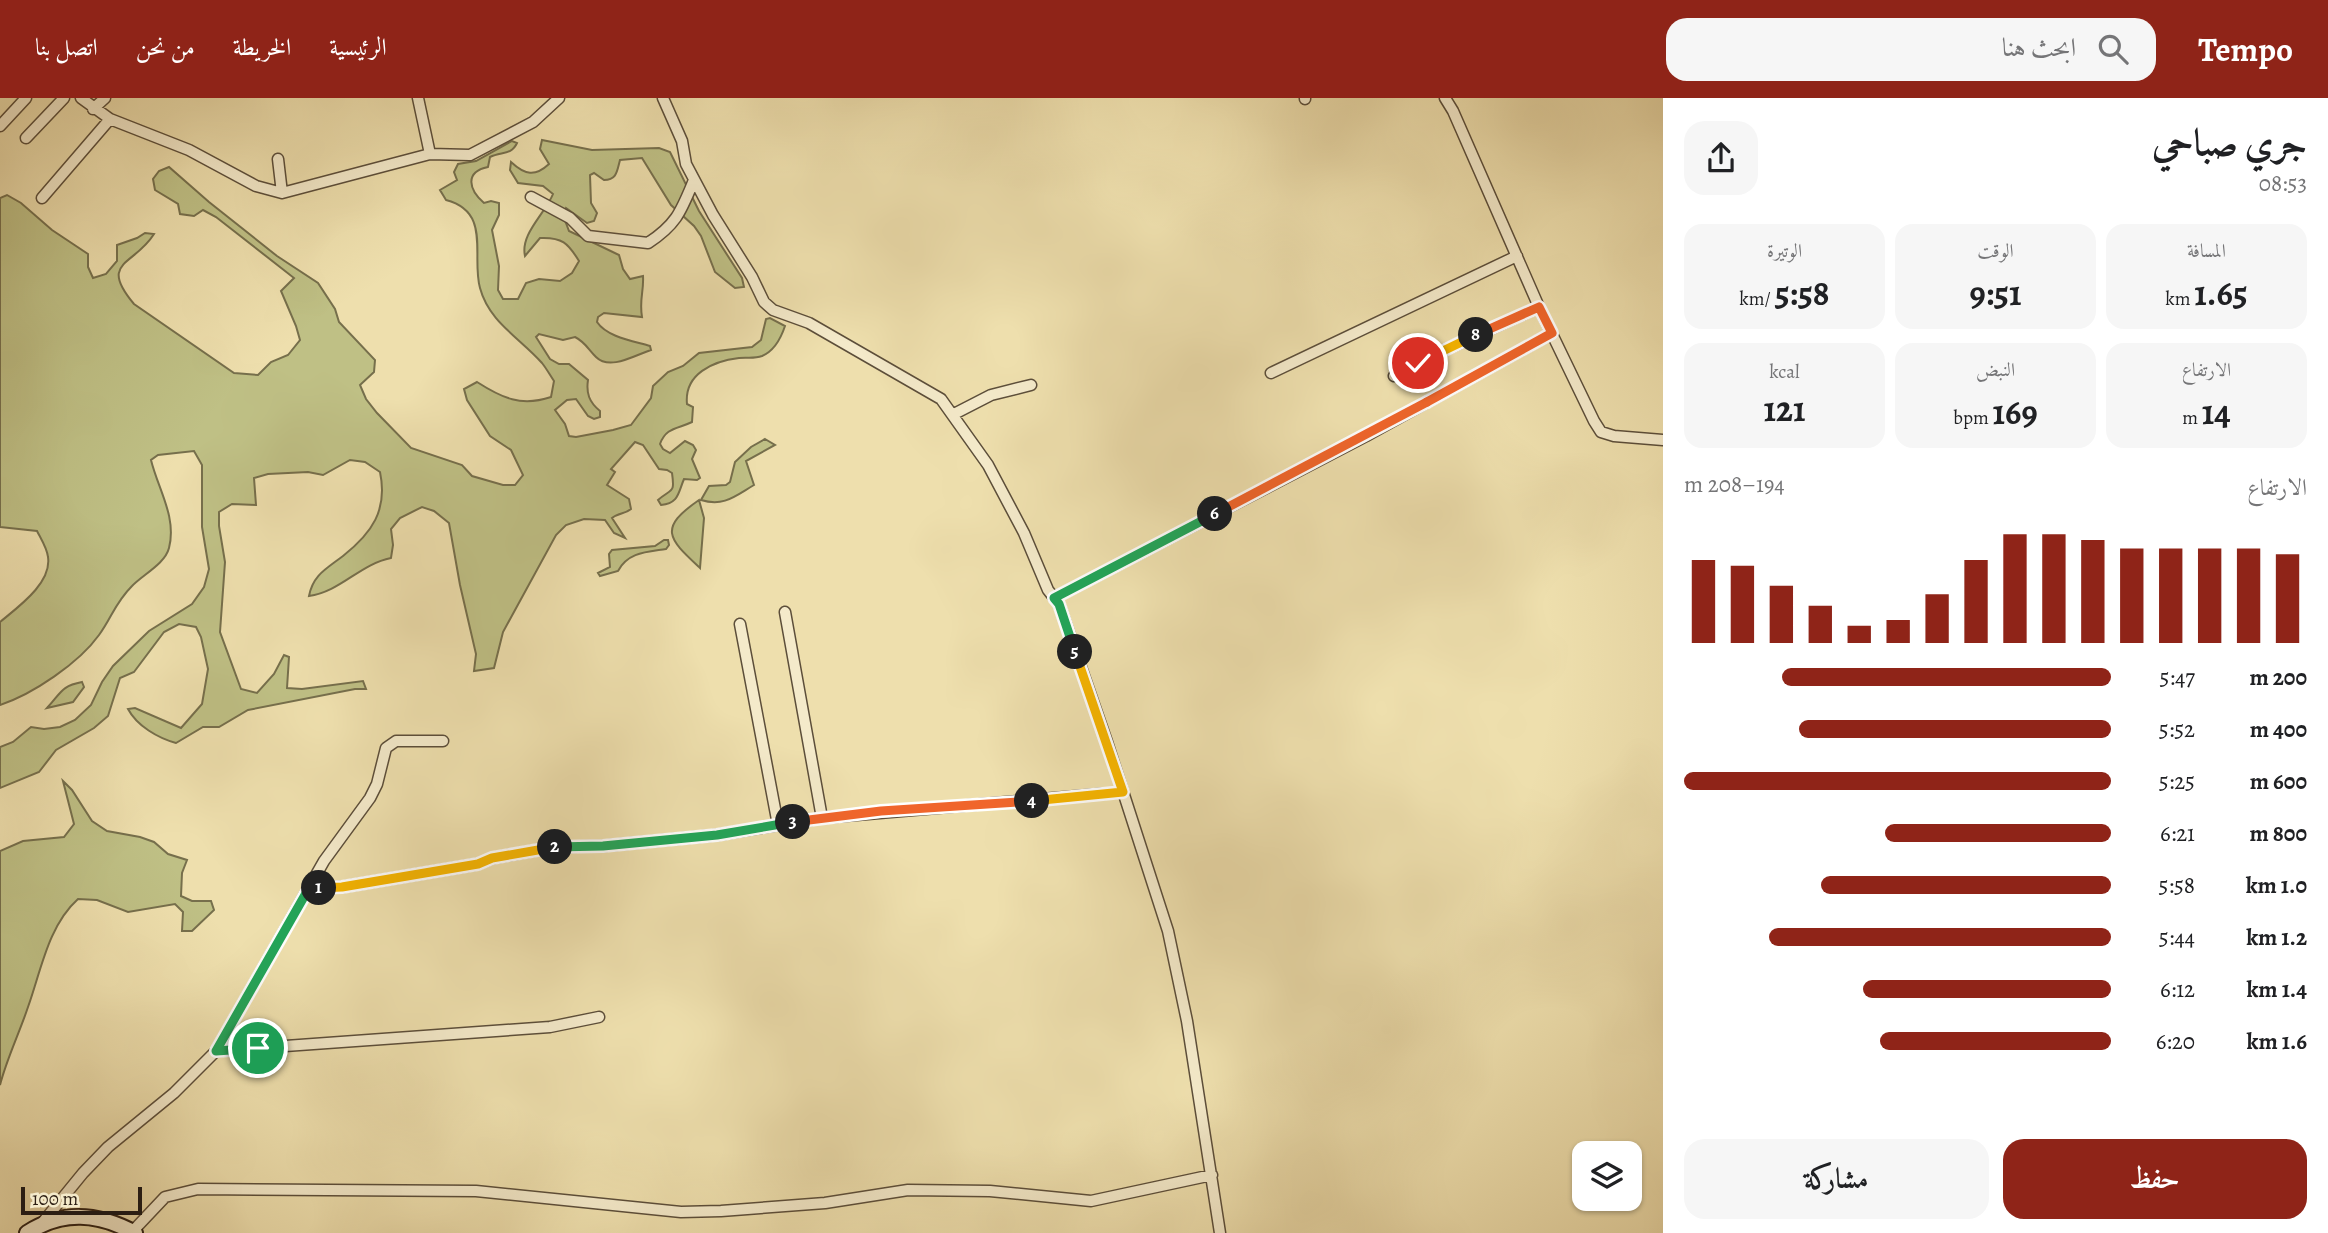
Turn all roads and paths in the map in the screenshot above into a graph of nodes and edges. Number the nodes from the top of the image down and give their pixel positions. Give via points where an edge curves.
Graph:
1 (26, 98) edge
2 (64, 98) edge
3 (81, 98) edge
4 (105, 98) edge
5 (418, 98) edge
6 (559, 98) edge
7 (663, 98) edge
8 (1446, 98) edge
9 (93, 109) junction
10 (110, 118) junction
11 (0, 126) edge
12 (26, 138) dead end
13 (430, 154) junction
14 (278, 159) dead end
15 (694, 180) junction
16 (282, 192) junction
17 (531, 197) dead end
18 (42, 198) dead end
19 (1517, 256) junction
20 (1539, 307) junction
21 (1552, 333) junction
22 (1271, 373) dead end
23 (1394, 376) dead end
24 (1031, 385) dead end
25 (954, 414) junction
26 (1663, 440) edge
27 (1054, 598) junction
28 (785, 612) dead end
29 (740, 624) dead end
30 (443, 741) dead end
31 (1123, 792) junction
32 (822, 818) junction
33 (778, 825) junction
34 (309, 888) junction
35 (599, 1017) dead end
36 (216, 1051) junction
37 (1212, 1175) junction
38 (43, 1222) junction
39 (133, 1232) edge
40 (27, 1233) edge
41 (1220, 1233) edge

1 - 11 street
2 - 12 street
3 - 9 street
4 - 9 street
5 - 13 street
6 - 13 street via 533,122 470,155
7 - 15 street
8 - 19 street
9 - 10 street
10 - 16 street via 189,150 256,186
10 - 18 street
13 - 16 street
14 - 16 street
15 - 17 street via 681,212 667,230 648,243 588,236 570,218
15 - 25 street via 764,302 921,386
19 - 20 street
19 - 22 street
20 - 21 street
20 - 23 street
21 - 26 street via 1601,432
21 - 27 street via 1366,436
24 - 25 street via 991,395
25 - 27 street via 1009,502
27 - 31 street
28 - 32 street
29 - 33 street
30 - 34 street via 404,740 386,747 370,798
31 - 32 street
31 - 37 street via 1168,931
32 - 33 street
33 - 34 street via 616,845 554,847 342,887
34 - 36 street
35 - 36 street via 550,1027
36 - 38 street via 108,1147
37 - 39 street via 1091,1201 990,1191 908,1190 825,1203 681,1212 477,1191 198,1189 165,1197
37 - 41 street
38 - 39 street via 100,1218
38 - 40 street

